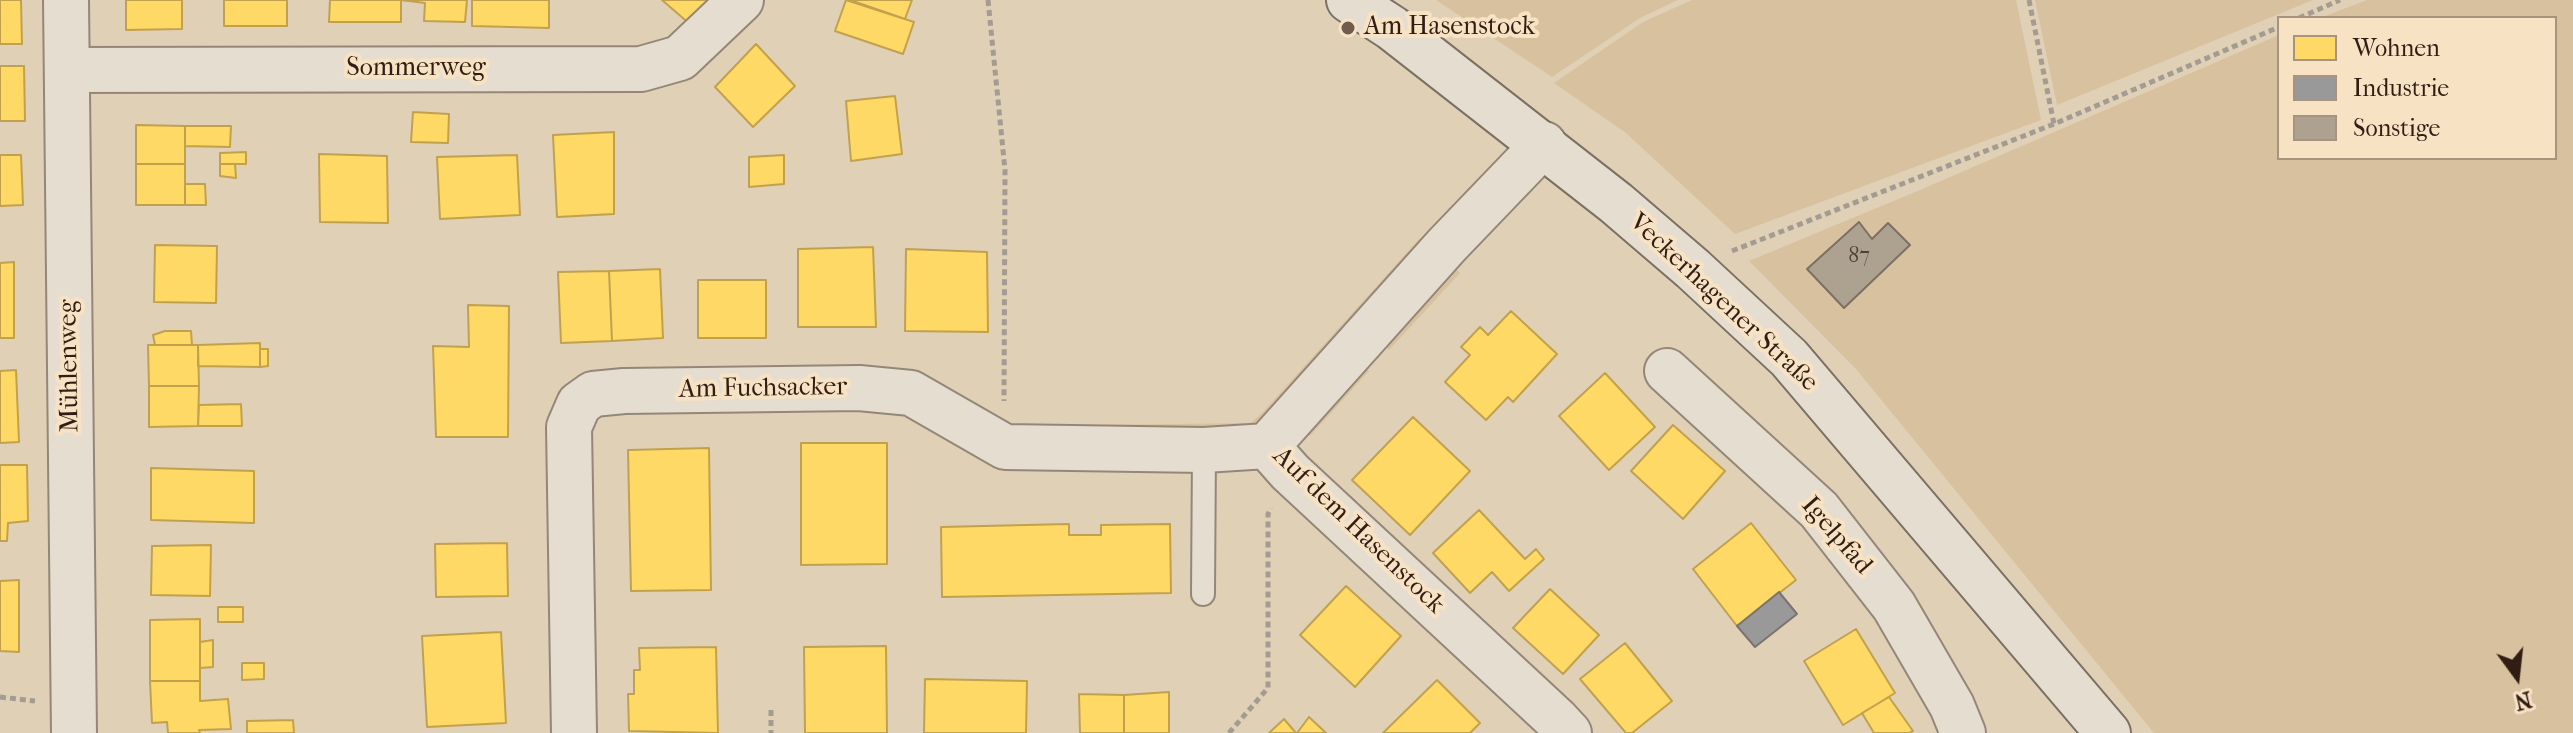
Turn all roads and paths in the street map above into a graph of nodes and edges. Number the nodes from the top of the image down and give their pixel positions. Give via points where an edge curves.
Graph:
1 (66, 0) edge
2 (741, 0) edge
3 (988, 0) edge
4 (1349, 0) edge
5 (2029, 0) edge
6 (2340, 0) edge
7 (2304, 16) edge
8 (2277, 28) edge
9 (67, 70) junction
10 (2054, 124) junction
11 (1544, 144) junction
12 (1693, 269) junction
13 (1667, 371) dead end
14 (1005, 447) junction
15 (1204, 450) junction
16 (1278, 459) junction
17 (1203, 594) dead end
18 (771, 710) dead end
19 (74, 733) edge
20 (574, 733) edge
21 (771, 733) edge
22 (1229, 733) edge
23 (1569, 733) edge
24 (1963, 733) edge
25 (2108, 733) edge

1 - 9 street, Mühlenweg
2 - 9 street, Sommerweg via 680,58 641,69
3 - 14 path via 1005,170
4 - 11 street, Veckerhagener Straße
5 - 10 path
6 - 7 path
8 - 10 path
9 - 19 street, Mühlenweg
10 - 12 path
11 - 12 street, Veckerhagener Straße
11 - 16 street, Auf dem Hasenstock via 1447,245
12 - 25 street, Veckerhagener Straße via 1789,358
13 - 24 street, Igelpfad via 1819,510 1894,606
14 - 15 street, Am Fuchsacker
14 - 20 street, Am Fuchsacker via 911,393 859,388 593,394 579,404 569,427
15 - 16 street, Am Fuchsacker
15 - 17 lane
16 - 22 path via 1268,514 1268,688
16 - 23 street, Auf dem Hasenstock
18 - 21 path

